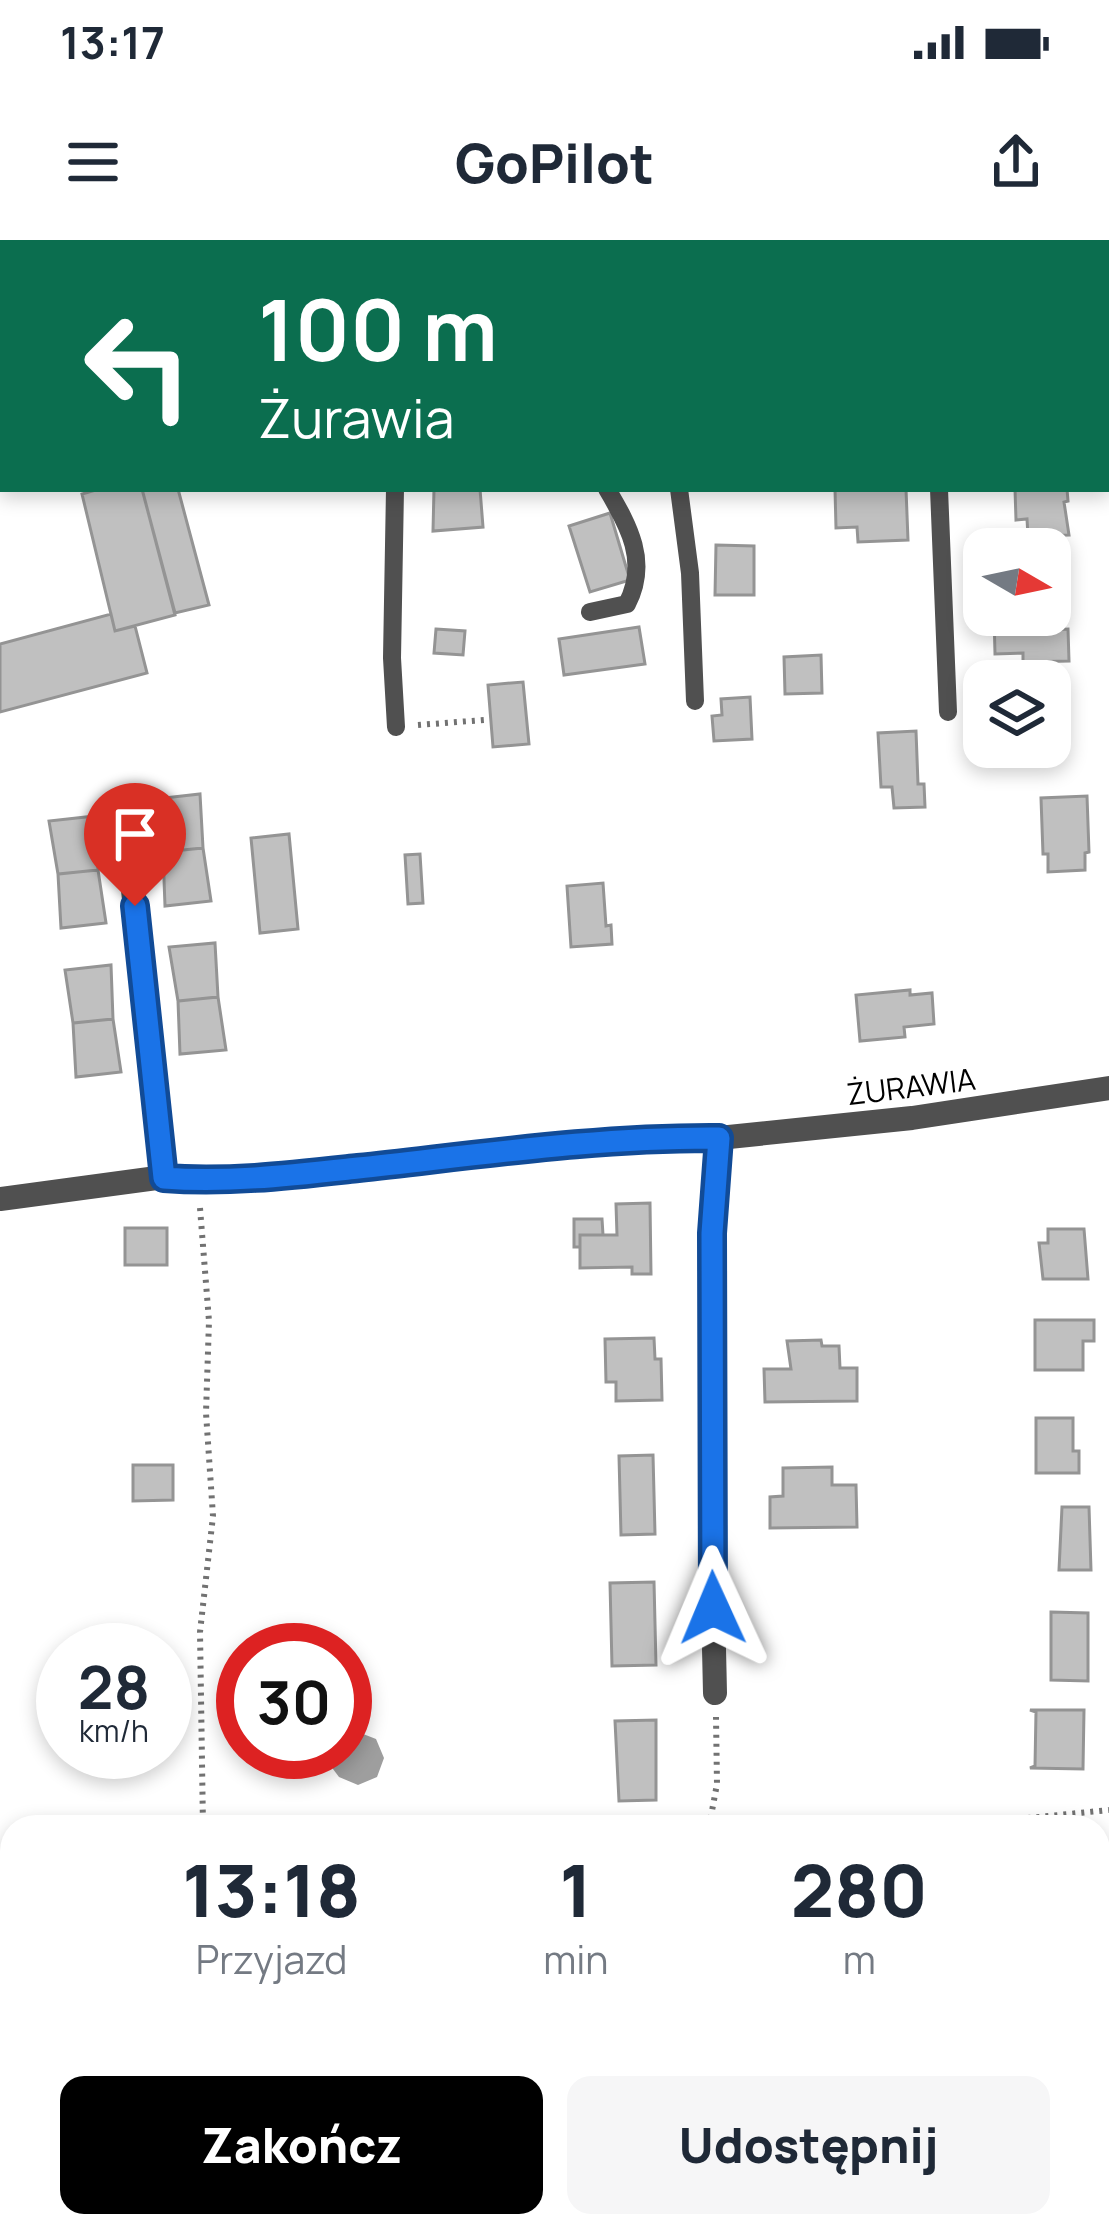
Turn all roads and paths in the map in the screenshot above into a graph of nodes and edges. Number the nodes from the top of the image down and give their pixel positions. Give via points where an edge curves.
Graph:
1 (395, 492) edge
2 (609, 492) edge
3 (679, 492) edge
4 (939, 492) edge
5 (590, 612) dead end
6 (695, 701) dead end
7 (948, 712) dead end
8 (484, 719) dead end
9 (397, 727) joint
10 (125, 816) dead end
11 (1109, 1088) edge
12 (719, 1138) junction
13 (164, 1178) junction
14 (196, 1180) junction
15 (0, 1199) edge
16 (715, 1693) joint
17 (1109, 1810) edge
18 (203, 1815) edge
19 (711, 1815) edge
20 (1034, 1815) edge

1 - 9 lane
2 - 5 lane via 630,526 638,584 628,604
3 - 6 lane
4 - 7 lane
8 - 9 path
10 - 13 street
11 - 12 street, ŻURAWIA
12 - 14 street, ŻURAWIA
12 - 16 street via 712,1255
13 - 14 street, ŻURAWIA
13 - 15 street, ŻURAWIA
14 - 18 path via 213,1516 200,1632
16 - 19 path
17 - 20 path

